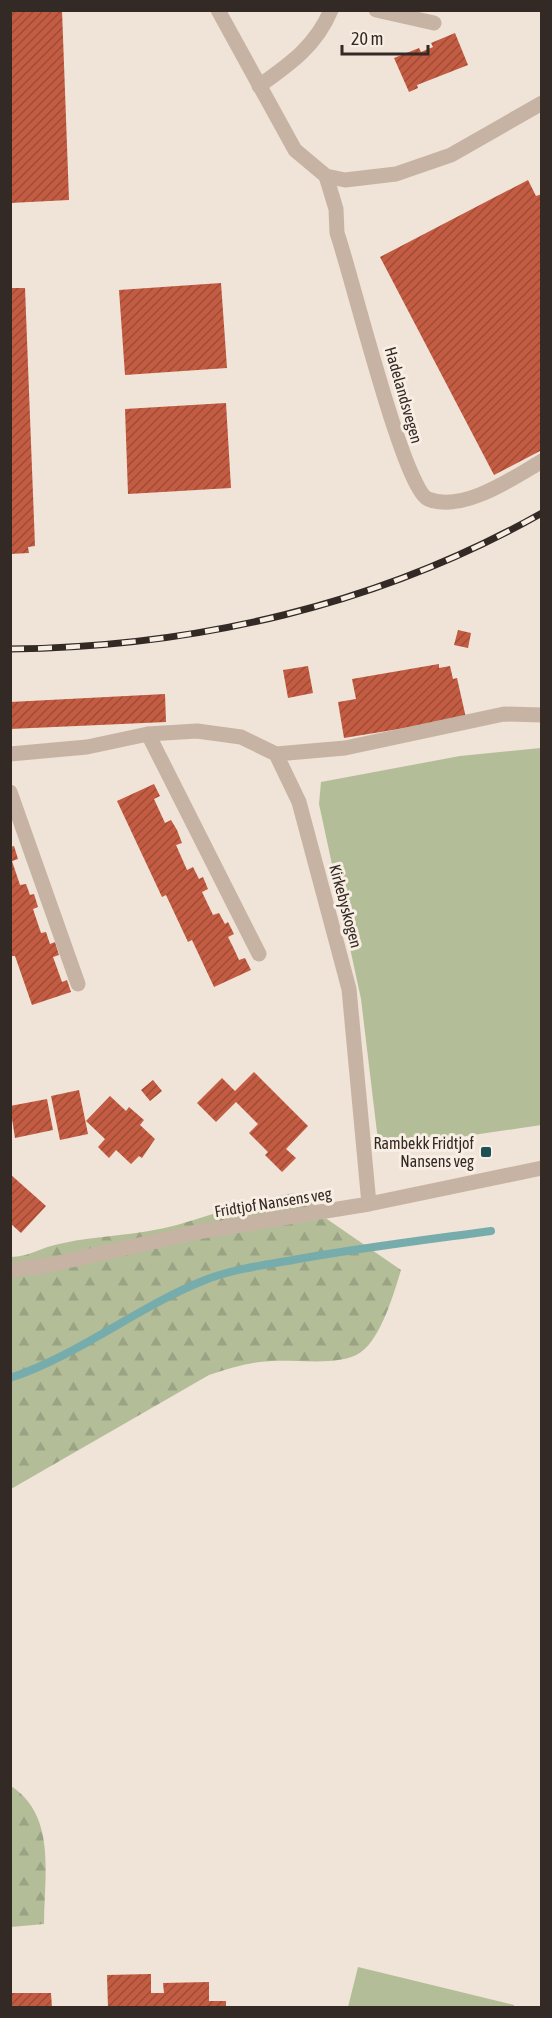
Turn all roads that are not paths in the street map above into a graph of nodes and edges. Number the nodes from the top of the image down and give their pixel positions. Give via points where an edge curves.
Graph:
1 (218, 10) edge
2 (331, 10) edge
3 (376, 10) edge
4 (434, 23) dead end
5 (259, 86) junction
6 (542, 103) edge
7 (326, 176) junction
8 (542, 461) edge
9 (542, 715) edge
10 (148, 734) junction
11 (10, 754) edge
12 (276, 754) junction
13 (10, 792) edge
14 (259, 954) dead end
15 (78, 984) dead end
16 (542, 1168) edge
17 (369, 1204) junction
18 (10, 1270) edge

1 - 5 street
2 - 5 street via 315,42
3 - 4 street
5 - 7 street via 295,150
6 - 7 street via 451,155 396,174 345,180
7 - 8 street, Hadelandsvegen via 336,209 337,233 392,426 422,495 429,500 461,501
9 - 12 street via 504,714 345,748
10 - 11 street via 87,747
10 - 12 street via 197,731 241,736
10 - 14 street
12 - 17 street, Kirkebyskogen via 298,802 350,989
13 - 15 street
16 - 17 street, Fridtjof Nansens veg
17 - 18 street, Fridtjof Nansens veg via 197,1232

